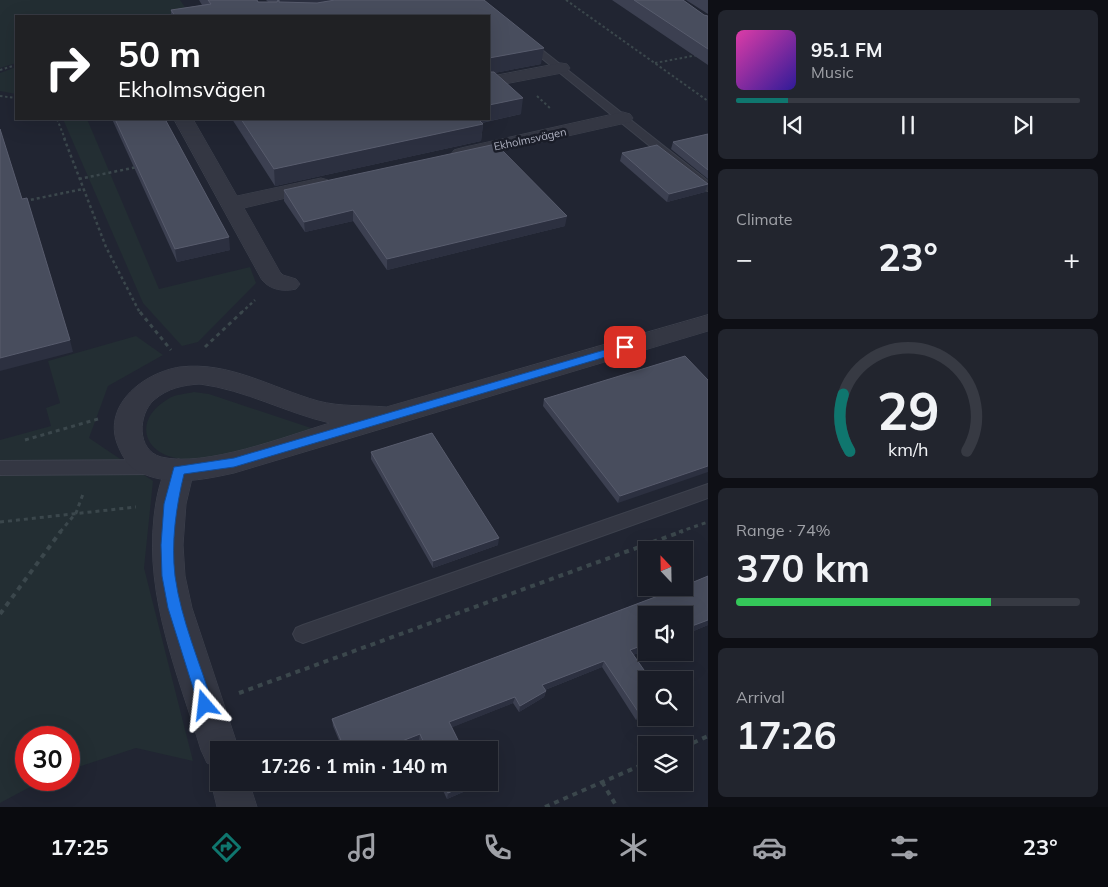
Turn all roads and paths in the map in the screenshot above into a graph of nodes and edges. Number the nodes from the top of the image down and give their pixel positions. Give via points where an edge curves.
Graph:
1 (566, 0) edge
2 (515, 31) edge
3 (699, 55) edge
4 (655, 64) junction
5 (15, 65) edge
6 (561, 68) junction
7 (0, 70) edge
8 (515, 77) junction
9 (490, 82) edge
10 (0, 96) edge
11 (15, 98) edge
12 (708, 101) edge
13 (623, 118) junction
14 (57, 120) edge
15 (185, 120) edge
16 (573, 129) junction
17 (440, 158) edge
18 (146, 165) edge
19 (79, 179) junction
20 (336, 181) edge
21 (708, 187) edge
22 (83, 189) junction
23 (18, 202) edge
24 (231, 204) junction
25 (282, 282) joint
26 (708, 323) edge
27 (174, 354) dead end
28 (197, 374) junction
29 (385, 417) junction
30 (98, 419) dead end
31 (18, 442) dead end
32 (0, 468) edge
33 (168, 469) junction
34 (708, 491) edge
35 (171, 504) junction
36 (0, 522) edge
37 (708, 522) edge
38 (303, 634) dead end
39 (205, 705) junction
40 (708, 736) edge
41 (217, 741) edge
42 (693, 743) edge
43 (638, 766) edge
44 (602, 782) junction
45 (233, 791) edge
46 (238, 807) edge
47 (545, 807) edge
48 (617, 807) edge

1 - 4 path
2 - 6 lane
3 - 4 path
4 - 12 path
5 - 7 path
6 - 8 street
6 - 13 lane
8 - 9 street
8 - 16 path
10 - 11 path
13 - 16 street, Ekholmsvägen
13 - 21 lane
14 - 19 path
15 - 24 street
16 - 17 street, Ekholmsvägen
18 - 19 path
19 - 22 path
20 - 24 street
22 - 23 path
22 - 27 path via 125,286 144,318
24 - 25 street via 270,275
25 - 28 path via 196,356
26 - 29 street
28 - 29 street via 232,381 336,415
28 - 33 street via 170,377 149,389 133,406 126,426 132,449 141,459
29 - 33 street via 234,462
30 - 31 path
32 - 33 lane
33 - 35 street
34 - 38 lane
35 - 36 path
35 - 39 street via 167,545 169,576 175,608
37 - 39 path
39 - 41 street
40 - 42 path
43 - 44 path
44 - 47 path
44 - 48 path
45 - 46 street

